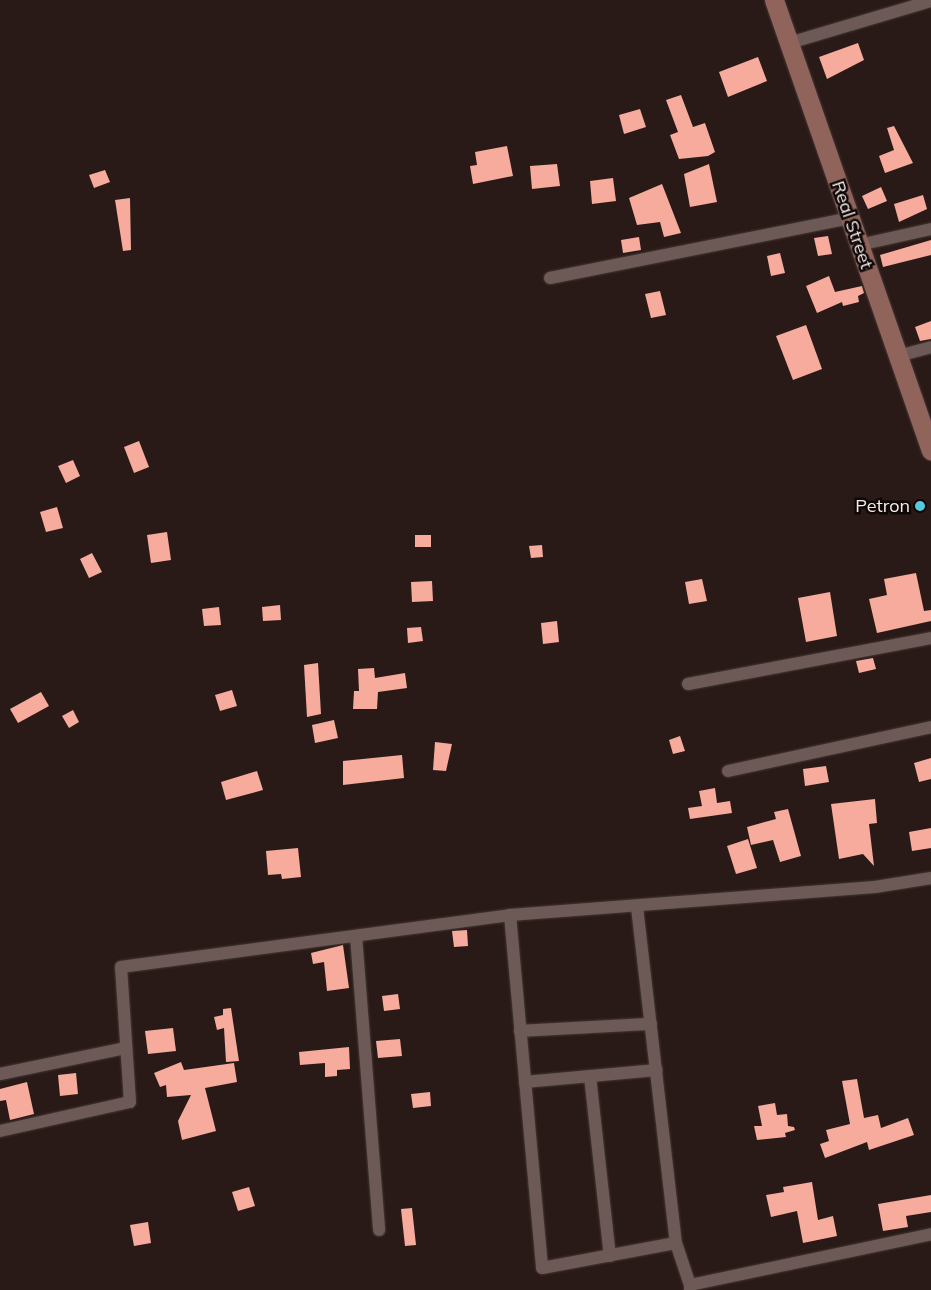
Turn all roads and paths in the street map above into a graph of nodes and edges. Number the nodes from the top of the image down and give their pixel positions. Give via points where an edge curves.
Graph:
1 (774, 0) edge
2 (931, 2) edge
3 (789, 43) junction
4 (850, 218) junction
5 (931, 229) edge
6 (859, 245) junction
7 (550, 278) dead end
8 (931, 347) edge
9 (898, 356) junction
10 (931, 450) edge
11 (931, 638) edge
12 (688, 684) dead end
13 (931, 727) edge
14 (728, 771) dead end
15 (931, 878) edge
16 (637, 907) junction
17 (510, 914) junction
18 (356, 936) junction
19 (651, 1024) junction
20 (520, 1030) junction
21 (126, 1048) junction
22 (656, 1070) junction
23 (0, 1074) edge
24 (590, 1076) junction
25 (525, 1082) junction
26 (0, 1131) edge
27 (379, 1230) dead end
28 (931, 1234) edge
29 (676, 1243) junction
30 (610, 1256) junction
31 (690, 1288) edge

1 - 3 main road, Real Street
2 - 3 street
3 - 4 main road, Real Street
4 - 6 main road, Real Street
4 - 7 street
5 - 6 street
6 - 9 main road, Real Street
8 - 9 street
9 - 10 main road, Real Street
11 - 12 street
13 - 14 street
15 - 16 street
16 - 17 street
16 - 19 street
17 - 18 street
17 - 20 street
18 - 21 street via 121,967
18 - 27 street
19 - 20 street
19 - 22 street
20 - 25 street
21 - 23 street
21 - 26 street via 130,1102
22 - 24 street
22 - 29 street
24 - 25 street
24 - 30 street
25 - 30 street via 542,1268
28 - 31 street
29 - 30 street
29 - 31 street

